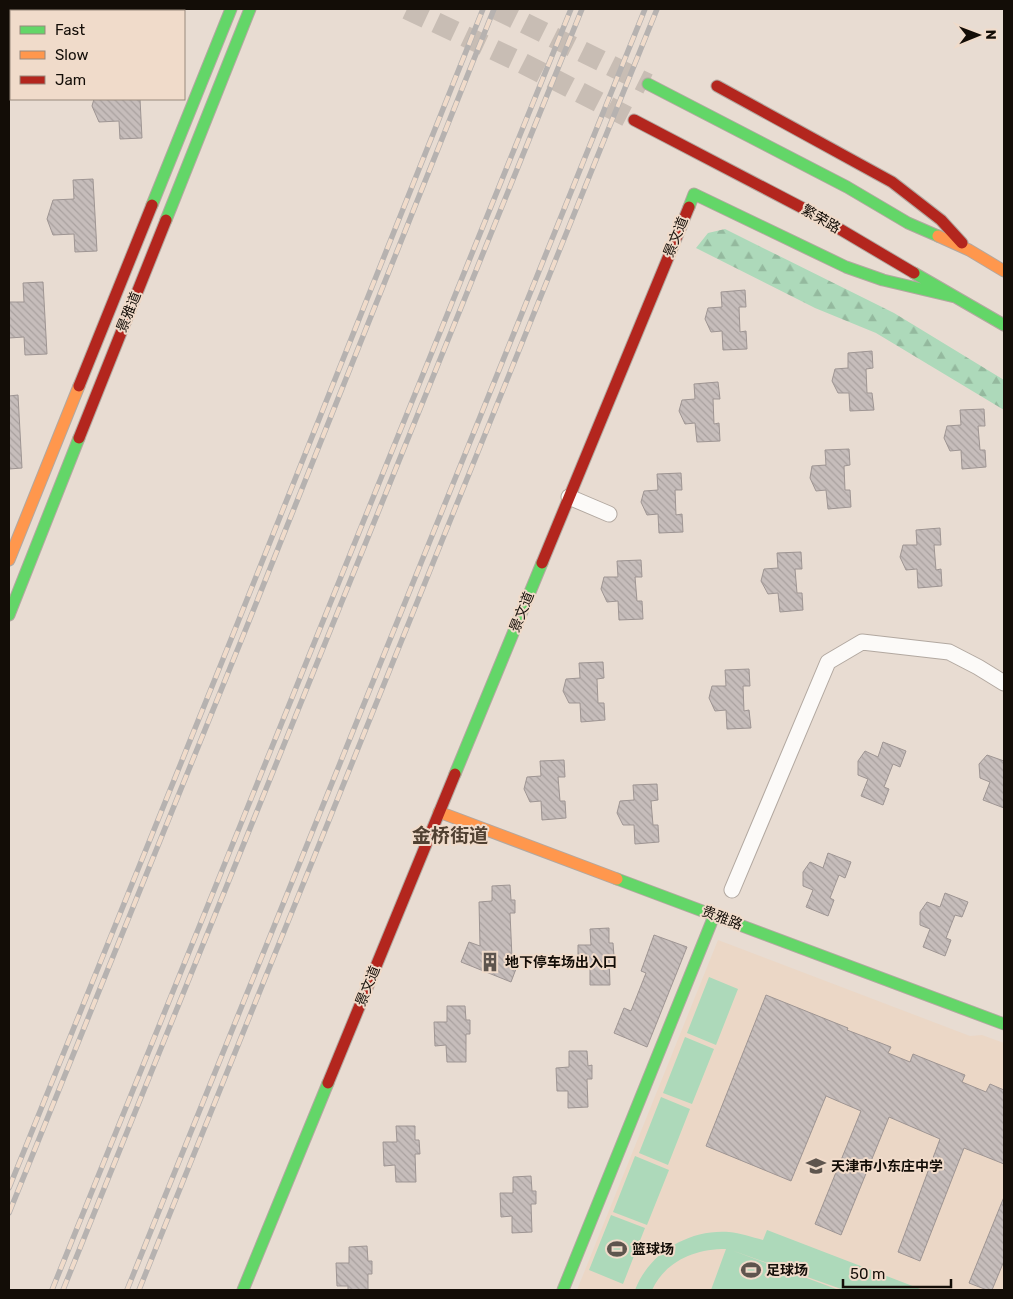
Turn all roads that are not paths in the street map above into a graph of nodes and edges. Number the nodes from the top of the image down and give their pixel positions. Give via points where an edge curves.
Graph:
1 (231, 9) edge
2 (250, 9) edge
3 (648, 84) tunnel mouth
4 (717, 86) dead end
5 (634, 120) tunnel mouth
6 (969, 250) junction
7 (1004, 271) edge
8 (955, 297) junction
9 (1004, 324) edge
10 (569, 497) junction
11 (609, 514) dead end
12 (9, 560) edge
13 (9, 615) edge
14 (1004, 683) edge
15 (440, 812) junction
16 (732, 890) dead end
17 (714, 916) junction
18 (1004, 1024) edge
19 (243, 1290) edge
20 (563, 1290) edge

1 - 12 street, 景雅道
2 - 13 street, 景雅道
3 - 6 street via 846,187 908,223
4 - 6 street via 892,182 941,220
5 - 8 street, 繁荣路 via 816,215
6 - 7 street
8 - 9 street, 繁荣路
8 - 10 street, 景文道 via 890,282 846,267 694,194
10 - 11 street
10 - 15 street, 景文道
14 - 16 street via 949,652 862,642 828,662
15 - 17 street, 贵雅路
15 - 19 street, 景文道
17 - 18 street, 贵雅路
17 - 20 street

